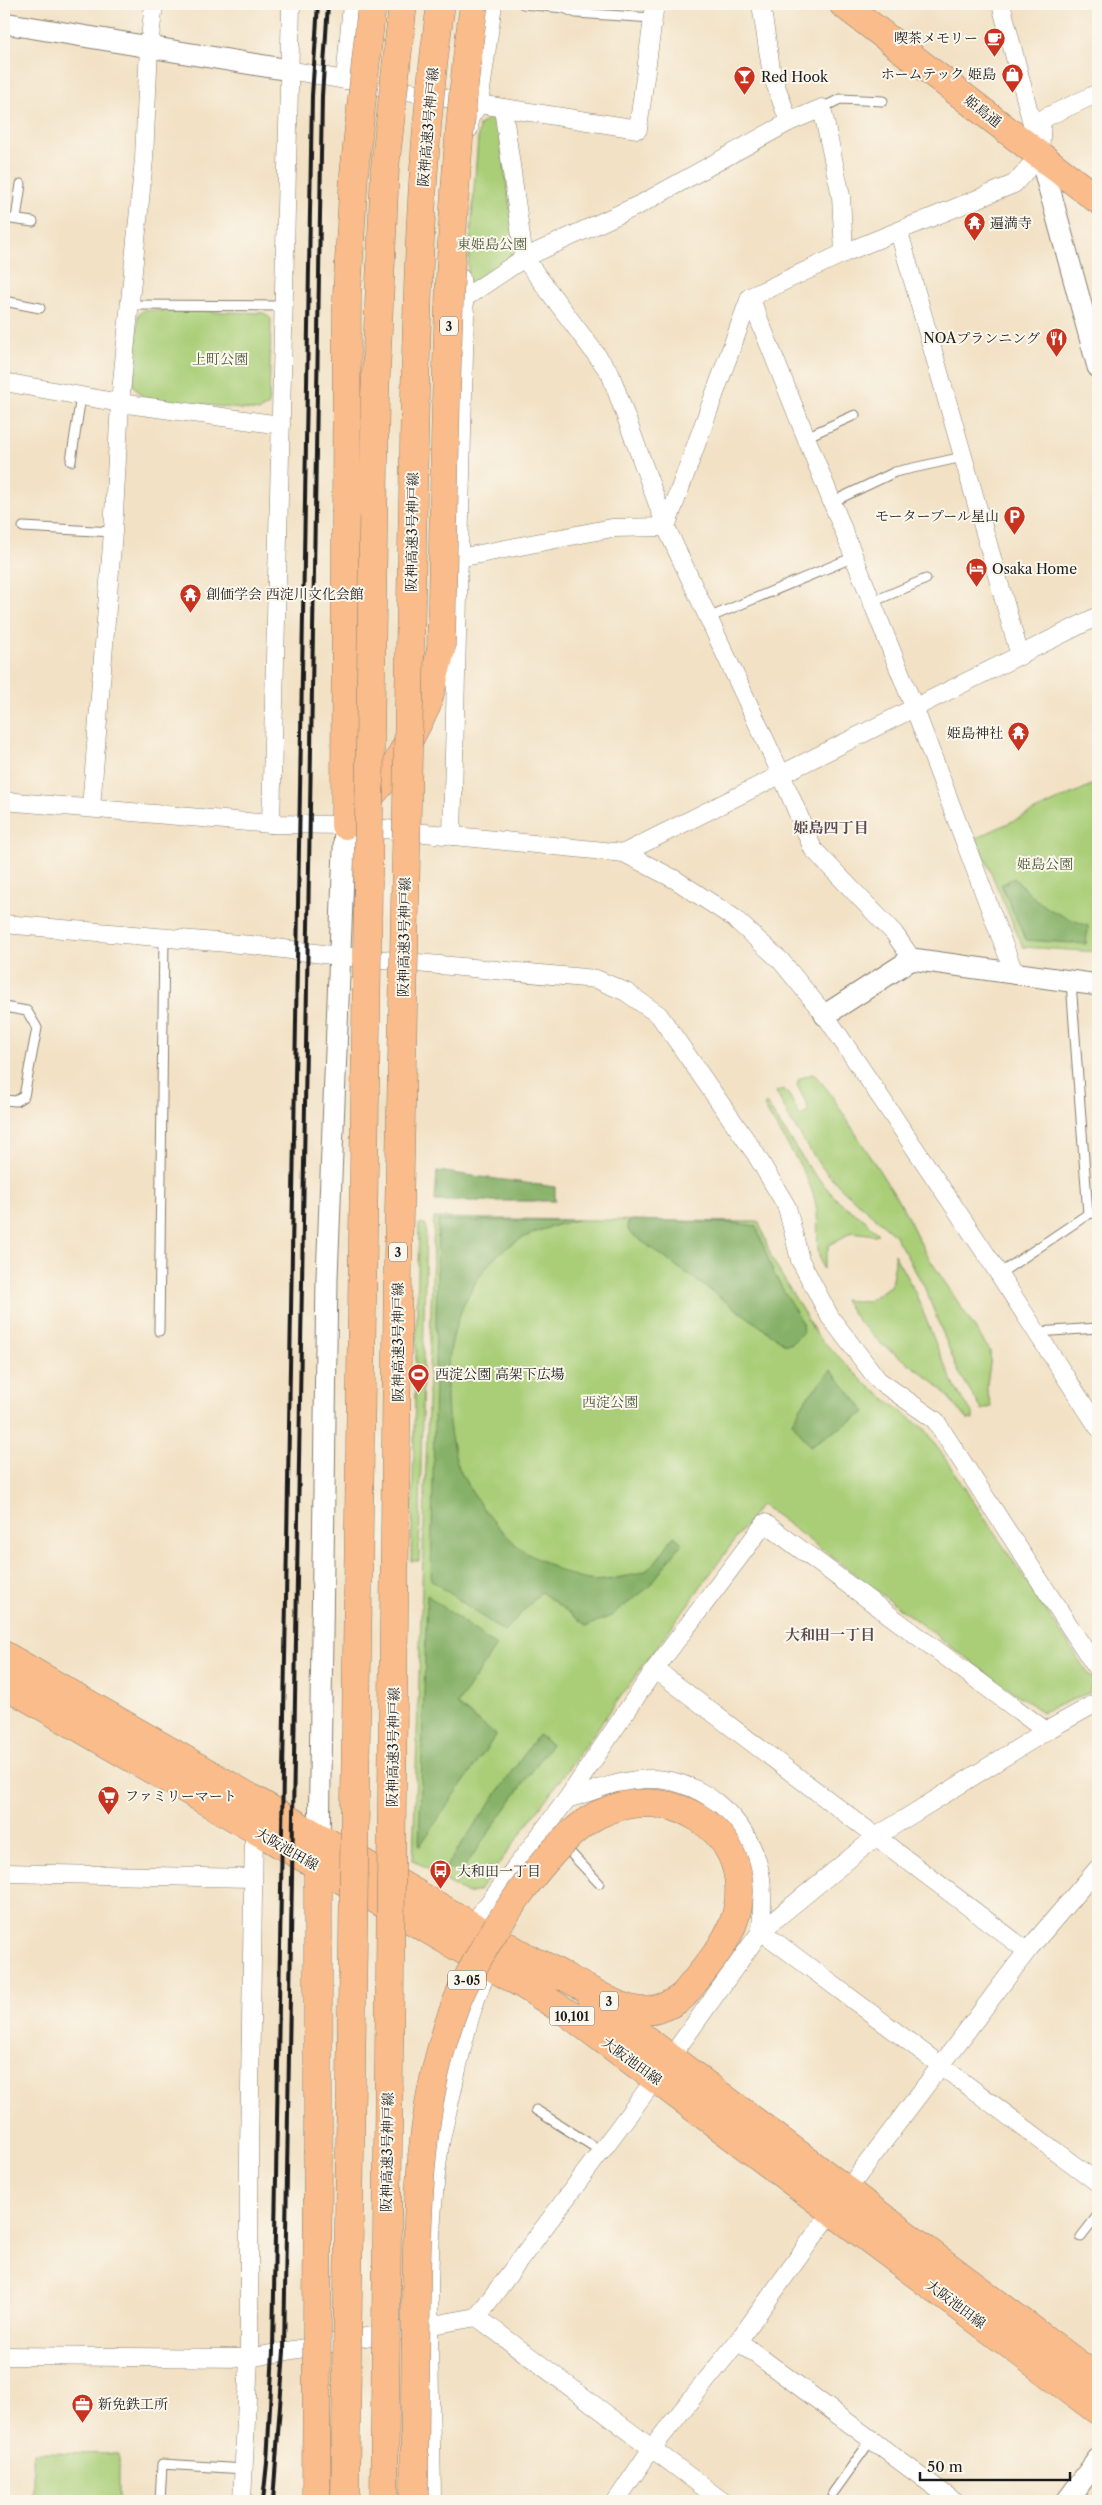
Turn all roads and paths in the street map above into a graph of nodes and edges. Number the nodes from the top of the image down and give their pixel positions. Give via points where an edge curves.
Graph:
1 (154, 4) edge
2 (291, 4) edge
3 (352, 4) edge
4 (372, 4) edge
5 (403, 4) edge
6 (442, 4) edge
7 (474, 4) edge
8 (493, 4) edge
9 (523, 4) edge
10 (761, 4) edge
11 (843, 4) edge
12 (1006, 5) edge
13 (654, 11) edge
14 (4, 23) edge
15 (149, 46) junction
16 (289, 70) junction
17 (345, 80) junction
18 (1098, 93) edge
19 (883, 101) dead end
20 (479, 104) junction
21 (503, 108) junction
22 (822, 108) junction
23 (789, 122) junction
24 (1040, 155) junction
25 (21, 184) dead end
26 (1098, 200) edge
27 (4, 218) edge
28 (16, 219) junction
29 (33, 222) dead end
30 (899, 232) junction
31 (844, 253) junction
32 (524, 258) junction
33 (750, 297) junction
34 (463, 299) junction
35 (4, 301) edge
36 (130, 305) junction
37 (283, 306) junction
38 (40, 308) dead end
39 (1098, 367) edge
40 (4, 382) edge
41 (82, 396) junction
42 (120, 403) junction
43 (855, 415) dead end
44 (281, 425) junction
45 (806, 437) junction
46 (963, 457) junction
47 (71, 461) dead end
48 (832, 502) junction
49 (23, 527) dead end
50 (666, 527) junction
51 (113, 532) junction
52 (854, 557) junction
53 (459, 558) junction
54 (926, 579) dead end
55 (872, 602) junction
56 (1098, 616) edge
57 (708, 618) junction
58 (1020, 656) junction
59 (914, 706) junction
60 (781, 774) junction
61 (4, 801) edge
62 (91, 808) junction
63 (271, 824) junction
64 (344, 833) junction
65 (452, 836) junction
66 (624, 853) junction
67 (4, 924) edge
68 (164, 938) junction
69 (340, 949) junction
70 (912, 959) junction
71 (1015, 975) junction
72 (1071, 982) junction
73 (1098, 985) edge
74 (4, 1007) edge
75 (825, 1015) junction
76 (4, 1100) edge
77 (1098, 1212) edge
78 (1088, 1214) junction
79 (998, 1274) junction
80 (1098, 1328) edge
81 (159, 1331) dead end
82 (1037, 1332) junction
83 (1098, 1427) edge
84 (4, 1656) edge
85 (655, 1669) junction
86 (1098, 1670) edge
87 (4, 1684) edge
88 (1098, 1702) edge
89 (1046, 1731) junction
90 (567, 1799) junction
91 (254, 1829) junction
92 (878, 1836) junction
93 (319, 1838) junction
94 (561, 1844) junction
95 (318, 1866) junction
96 (1098, 1868) edge
97 (4, 1872) edge
98 (252, 1878) junction
99 (599, 1883) dead end
100 (472, 1925) junction
101 (761, 1931) junction
102 (1026, 1951) junction
103 (539, 1963) junction
104 (490, 1966) junction
105 (684, 1996) joint
106 (941, 2066) junction
107 (664, 2068) junction
108 (536, 2110) dead end
109 (601, 2151) junction
110 (1098, 2183) edge
111 (840, 2201) junction
112 (1098, 2215) edge
113 (1081, 2237) dead end
114 (477, 2317) junction
115 (431, 2326) junction
116 (738, 2341) junction
117 (4, 2356) edge
118 (249, 2358) junction
119 (1098, 2379) edge
120 (1098, 2411) edge
121 (872, 2440) junction
122 (652, 2448) junction
123 (1098, 2459) edge
124 (245, 2469) junction
125 (833, 2493) dead end
126 (160, 2501) edge
127 (242, 2501) edge
128 (316, 2501) edge
129 (345, 2501) edge
130 (384, 2501) edge
131 (414, 2501) edge
132 (432, 2501) edge
133 (616, 2501) edge
134 (722, 2501) edge
135 (954, 2501) edge
136 (1067, 2501) edge

1 - 15 street
2 - 16 street
3 - 17 street
4 - 64 main road, bridge via 354,174 347,295
5 - 129 main road, bridge via 385,168 375,396
6 - 130 main road, 阪神高速3号神戸線 / 3, bridge via 423,173 415,387 398,1263
7 - 64 main road, 3, bridge via 460,124 452,254 441,650 428,705 394,769
8 - 20 street
9 - 13 lane via 564,8 576,14
10 - 23 street via 772,75
11 - 24 main road, 姫島通
12 - 24 street
13 - 21 street via 638,129
14 - 15 street
15 - 16 street
15 - 36 street via 144,159
16 - 17 street
16 - 37 street
17 - 20 street
18 - 24 street via 1042,119
19 - 22 lane via 840,98
20 - 21 street
20 - 34 street via 469,120 460,287
21 - 32 street
22 - 23 street
22 - 31 street via 841,196
23 - 32 street via 640,204
24 - 26 main road, 姫島通
24 - 30 street via 1014,184
24 - 39 street
25 - 28 lane
27 - 28 lane
28 - 29 lane
30 - 31 street
30 - 46 street
31 - 33 street
32 - 34 street
32 - 50 street via 610,373
33 - 45 street
33 - 50 street
34 - 53 street via 466,313
35 - 38 lane
36 - 37 lane
36 - 42 street
37 - 44 street
40 - 41 street
41 - 42 street
41 - 47 lane
42 - 44 street
42 - 51 street
43 - 45 lane
44 - 63 street
45 - 48 street
46 - 48 lane via 895,472
46 - 58 street
48 - 52 street
49 - 51 lane
50 - 53 street via 612,528
50 - 57 street
51 - 62 street
52 - 55 street
52 - 57 lane
53 - 65 street
54 - 55 lane
55 - 59 street
56 - 58 street
57 - 60 street
58 - 59 street
59 - 60 street
59 - 71 street
60 - 66 street
60 - 70 street via 812,849 894,933
61 - 62 street
62 - 63 street
63 - 64 street
64 - 65 street
64 - 69 street
65 - 66 street
66 - 75 street via 676,880 734,918 781,961
67 - 68 street
68 - 69 street
68 - 81 lane
69 - 86 street via 596,979 626,992 660,1015 755,1153 787,1206 800,1260 830,1317 878,1380 935,1420
69 - 93 street via 327,1277
70 - 71 street
70 - 75 street
71 - 72 street
72 - 73 street
72 - 78 lane
74 - 76 lane via 27,1011 37,1028 24,1096 16,1101
75 - 79 street
77 - 78 lane
78 - 79 lane
79 - 82 street
80 - 82 lane
82 - 83 street
84 - 93 main road, 大阪池田線 / 10,101
85 - 89 street via 764,1523
85 - 90 street
85 - 92 street
87 - 91 main road, 大阪池田線 / 10,101
88 - 89 street
89 - 92 street
90 - 100 street
90 - 101 street via 638,1780 662,1780 708,1795 743,1829 754,1851 761,1877
91 - 95 main road, 大阪池田線 / 10,101
91 - 98 street
92 - 101 street
92 - 102 street
93 - 95 street
93 - 100 main road, 大阪池田線 / 10,101
94 - 99 lane
94 - 105 main road, 3-05, bridge via 598,1814 638,1802 660,1802 681,1808 699,1817 715,1831 727,1846 735,1866 739,1887 737,1908 730,1932
94 - 131 main road, 3-05, bridge via 508,1909 468,1975 452,2016 434,2082 422,2144 417,2231
95 - 104 main road, 大阪池田線 / 10,101
95 - 128 main road, bridge
96 - 102 street
97 - 98 street
98 - 118 street
100 - 103 main road, 大阪池田線 / 10,101
101 - 106 street
101 - 107 street
102 - 106 street
103 - 105 main road, 3 via 622,2008 638,2012 671,2005
103 - 107 main road, 大阪池田線 / 10,101
104 - 107 main road, 大阪池田線 / 10,101
104 - 115 street via 481,1983 465,2035 440,2144 433,2213
106 - 110 street
106 - 111 street
107 - 109 street
107 - 111 main road, 大阪池田線 / 10,101
108 - 109 lane
109 - 114 street
111 - 116 street
111 - 119 main road, 大阪池田線 / 10,101
111 - 120 main road, 大阪池田線 / 10,101
112 - 113 lane
114 - 115 street
114 - 122 street
115 - 118 street
115 - 132 street
116 - 121 street
116 - 122 street
117 - 118 street
118 - 124 street
121 - 125 lane
121 - 135 street
122 - 133 street
122 - 134 street
123 - 136 street
124 - 126 lane via 162,2464
124 - 127 street

